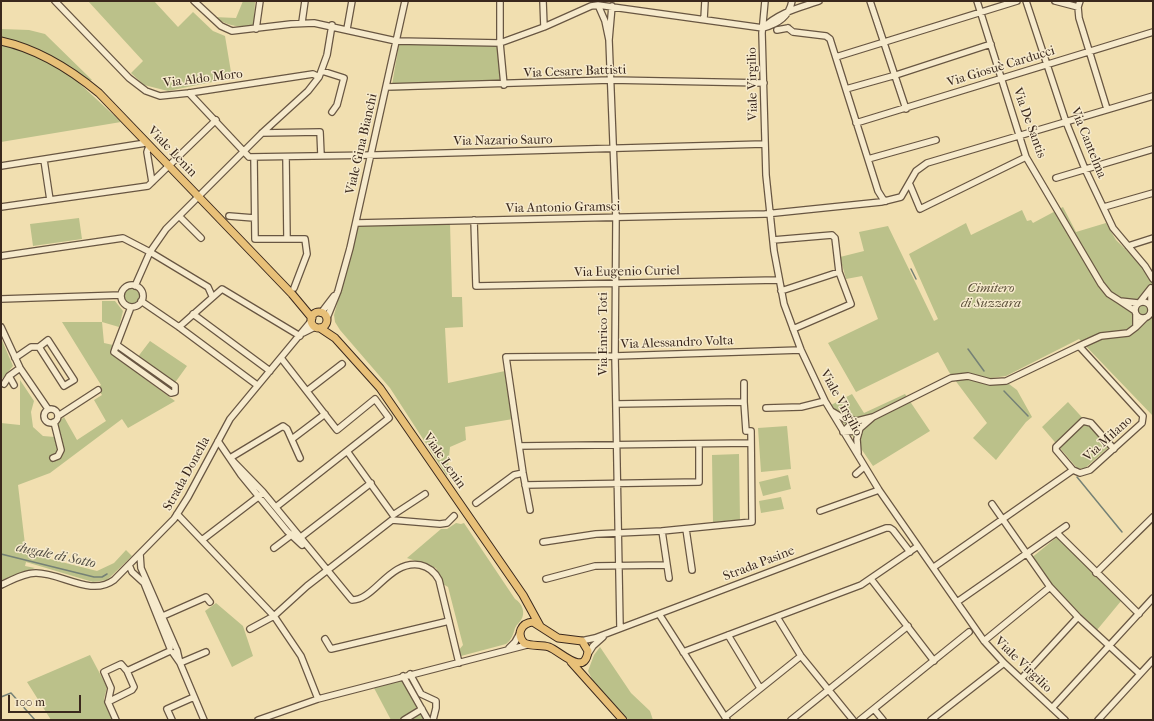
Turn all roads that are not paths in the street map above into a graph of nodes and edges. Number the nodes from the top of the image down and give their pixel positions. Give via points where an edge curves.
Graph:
1 (55, 1) edge
2 (194, 1) edge
3 (260, 1) edge
4 (305, 1) edge
5 (352, 1) edge
6 (405, 1) edge
7 (493, 1) edge
8 (543, 1) edge
9 (704, 1) edge
10 (765, 1) edge
11 (792, 1) edge
12 (819, 1) edge
13 (870, 1) edge
14 (977, 1) edge
15 (1017, 1) edge
16 (1026, 1) edge
17 (1055, 1) edge
18 (500, 2) edge
19 (591, 3) edge
20 (1079, 4) edge
21 (598, 5) junction
22 (612, 6) junction
23 (981, 12) junction
24 (788, 13) junction
25 (704, 19) junction
26 (302, 22) junction
27 (332, 25) junction
28 (544, 27) junction
29 (763, 28) junction
30 (788, 28) junction
31 (256, 29) junction
32 (347, 29) junction
33 (777, 30) dead end
34 (1153, 32) edge
35 (396, 40) junction
36 (609, 40) junction
37 (1, 41) edge
38 (885, 42) junction
39 (500, 43) junction
40 (991, 44) junction
41 (1088, 51) junction
42 (836, 57) junction
43 (1048, 65) junction
44 (322, 70) junction
45 (896, 75) junction
46 (319, 77) junction
47 (1001, 78) junction
48 (610, 80) junction
49 (764, 83) junction
50 (504, 85) junction
51 (386, 87) junction
52 (846, 89) junction
53 (189, 94) junction
54 (1153, 96) edge
55 (906, 109) junction
56 (1107, 109) junction
57 (332, 112) dead end
58 (216, 120) junction
59 (1066, 122) junction
60 (856, 123) junction
61 (262, 133) junction
62 (1020, 135) junction
63 (936, 140) dead end
64 (147, 144) junction
65 (764, 144) junction
66 (1153, 149) edge
67 (613, 150) junction
68 (244, 152) junction
69 (321, 155) junction
70 (370, 156) junction
71 (254, 157) junction
72 (286, 157) junction
73 (1026, 157) junction
74 (868, 159) junction
75 (44, 160) junction
76 (1, 166) edge
77 (168, 166) junction
78 (1085, 169) junction
79 (1056, 178) dead end
80 (152, 182) junction
81 (910, 185) junction
82 (1153, 193) edge
83 (198, 197) junction
84 (50, 200) junction
85 (886, 201) junction
86 (1, 207) edge
87 (1104, 208) junction
88 (770, 213) junction
89 (179, 216) junction
90 (228, 216) dead end
91 (254, 218) junction
92 (616, 218) junction
93 (474, 220) junction
94 (356, 223) junction
95 (201, 238) dead end
96 (287, 238) junction
97 (1153, 238) edge
98 (773, 240) junction
99 (1128, 246) junction
100 (150, 252) junction
101 (1, 256) edge
102 (839, 272) junction
103 (1152, 279) edge
104 (778, 280) junction
105 (615, 284) junction
106 (135, 286) junction
107 (208, 288) junction
108 (294, 288) dead end
109 (1151, 288) junction
110 (220, 289) junction
111 (781, 290) junction
112 (338, 291) junction
113 (121, 295) junction
114 (212, 296) junction
115 (1, 300) edge
116 (1120, 301) junction
117 (141, 302) junction
118 (1139, 302) junction
119 (1151, 305) edge
120 (131, 307) junction
121 (1136, 313) junction
122 (193, 314) junction
123 (1152, 314) edge
124 (1145, 318) junction
125 (316, 320) junction
126 (327, 320) junction
127 (1, 327) edge
128 (179, 327) junction
129 (1136, 327) junction
130 (793, 329) junction
131 (300, 336) junction
132 (335, 338) junction
133 (116, 345) junction
134 (1079, 346) junction
135 (39, 347) junction
136 (801, 350) junction
137 (615, 356) junction
138 (15, 358) junction
139 (281, 358) junction
140 (342, 364) dead end
141 (20, 368) junction
142 (270, 371) junction
143 (9, 376) junction
144 (744, 383) dead end
145 (4, 384) dead end
146 (14, 385) dead end
147 (257, 385) junction
148 (98, 390) dead end
149 (307, 391) junction
150 (825, 401) junction
151 (744, 402) junction
152 (616, 404) junction
153 (766, 408) dead end
154 (48, 409) junction
155 (830, 409) junction
156 (325, 414) junction
157 (58, 416) junction
158 (873, 418) junction
159 (858, 421) junction
160 (54, 422) junction
161 (860, 428) junction
162 (843, 432) junction
163 (292, 439) junction
164 (59, 440) junction
165 (218, 441) junction
166 (751, 443) junction
167 (699, 444) junction
168 (617, 445) junction
169 (519, 446) junction
170 (54, 447) dead end
171 (1114, 449) junction
172 (347, 451) junction
173 (53, 458) dead end
174 (230, 458) junction
175 (300, 458) dead end
176 (860, 459) junction
177 (864, 467) junction
178 (1073, 470) junction
179 (523, 473) junction
180 (856, 474) dead end
181 (371, 483) junction
182 (617, 484) junction
183 (525, 485) junction
184 (879, 490) junction
185 (425, 494) dead end
186 (259, 496) junction
187 (476, 503) dead end
188 (992, 504) dead end
189 (276, 507) junction
190 (530, 510) dead end
191 (820, 511) dead end
192 (177, 514) junction
193 (274, 515) junction
194 (454, 516) dead end
195 (1153, 517) edge
196 (392, 518) junction
197 (1002, 520) junction
198 (1066, 526) dead end
199 (686, 529) junction
200 (662, 531) junction
201 (294, 533) junction
202 (619, 533) junction
203 (1057, 533) junction
204 (301, 537) junction
205 (202, 540) junction
206 (543, 542) dead end
207 (918, 546) junction
208 (274, 548) dead end
209 (910, 552) junction
210 (140, 553) junction
211 (1026, 554) junction
212 (130, 564) junction
213 (667, 565) junction
214 (619, 566) junction
215 (934, 568) junction
216 (142, 570) junction
217 (327, 570) junction
218 (692, 570) dead end
219 (1096, 573) junction
220 (120, 574) junction
221 (134, 574) junction
222 (669, 578) dead end
223 (546, 579) dead end
224 (871, 580) junction
225 (1, 585) edge
226 (1050, 587) junction
227 (1153, 598) edge
228 (210, 602) dead end
229 (957, 602) junction
230 (527, 603) junction
231 (659, 614) junction
232 (1139, 614) junction
233 (163, 616) junction
234 (274, 616) junction
235 (777, 617) junction
236 (1078, 617) junction
237 (449, 621) junction
238 (540, 626) junction
239 (908, 626) junction
240 (620, 628) junction
241 (250, 629) dead end
242 (521, 629) junction
243 (969, 632) dead end
244 (606, 634) junction
245 (728, 635) junction
246 (326, 639) dead end
247 (581, 641) junction
248 (984, 641) junction
249 (528, 645) junction
250 (1110, 646) junction
251 (507, 649) junction
252 (173, 650) junction
253 (206, 652) dead end
254 (683, 652) junction
255 (587, 656) junction
256 (801, 656) junction
257 (569, 660) junction
258 (1153, 660) edge
259 (934, 661) junction
260 (180, 663) junction
261 (459, 663) junction
262 (1004, 663) junction
263 (127, 671) junction
264 (410, 674) junction
265 (1140, 674) junction
266 (402, 676) junction
267 (1021, 679) junction
268 (418, 688) junction
269 (760, 688) junction
270 (410, 690) junction
271 (596, 690) junction
272 (829, 690) junction
273 (194, 697) junction
274 (318, 699) junction
275 (108, 702) junction
276 (1052, 708) junction
277 (874, 709) junction
278 (423, 712) junction
279 (433, 718) edge
280 (726, 718) edge
281 (116, 720) edge
282 (172, 720) edge
283 (204, 720) edge
284 (258, 720) edge
285 (404, 720) edge
286 (428, 720) edge
287 (623, 720) edge
288 (791, 720) edge
289 (853, 720) edge
290 (860, 720) edge
291 (883, 720) edge
292 (931, 720) edge
293 (1065, 720) edge
294 (1098, 720) edge

1 - 53 street, Via Aldo Moro via 140,87 160,96
2 - 31 street via 221,26 229,30
3 - 31 street
4 - 26 street
5 - 32 street
6 - 35 street, Viale Gina Bianchi
7 - 18 street
8 - 28 street
9 - 25 street
10 - 29 street, Viale Virgilio
11 - 24 street
12 - 24 street
13 - 38 street
14 - 23 street, Via De Santis
15 - 23 street
16 - 43 street, Via Cantelma
17 - 20 street
18 - 39 street
19 - 21 street
19 - 28 street
20 - 41 street via 1079,18
21 - 22 street
21 - 36 street, Via Enrico Toti
22 - 25 street
22 - 36 street, Via Enrico Toti
23 - 38 street
23 - 40 street, Via De Santis
24 - 29 street via 773,19
24 - 30 street
25 - 29 street
26 - 27 street
26 - 31 street
27 - 32 street
27 - 44 street
28 - 39 street
29 - 49 street, Viale Virgilio
30 - 33 street
30 - 42 street via 793,32 829,37
32 - 35 street
34 - 41 street, Via Giosuè Carducci
35 - 39 street
35 - 51 street, Viale Gina Bianchi
36 - 48 street, Via Enrico Toti
37 - 64 main road, Viale Lenin via 42,55 86,82
38 - 42 street
38 - 45 street
39 - 50 street
40 - 45 street
40 - 47 street, Via De Santis
41 - 43 street, Via Giosuè Carducci
41 - 56 street
42 - 52 street
43 - 47 street, Via Giosuè Carducci
43 - 59 street, Via Cantelma
44 - 46 street
44 - 57 street via 344,78 337,105
45 - 52 street
45 - 55 street
46 - 53 street, Via Aldo Moro via 313,74
46 - 61 street via 308,91
47 - 55 street, Via Giosuè Carducci
47 - 62 street, Via De Santis
48 - 49 street, Via Cesare Battisti
48 - 50 street, Via Cesare Battisti
48 - 67 street, Via Enrico Toti
49 - 65 street, Viale Virgilio
50 - 51 street, Via Cesare Battisti
51 - 70 street, Viale Gina Bianchi
52 - 60 street
53 - 58 street
54 - 56 street, Via Antonio Gramsci
55 - 60 street, Via Giosuè Carducci
56 - 59 street, Via Antonio Gramsci
58 - 68 street
58 - 77 street
59 - 62 street, Via Antonio Gramsci
59 - 78 street, Via Cantelma
60 - 74 street
61 - 68 street
61 - 69 street via 320,132
62 - 73 street, Via De Santis
62 - 81 street, Via Antonio Gramsci via 924,164 916,171
63 - 74 street
64 - 75 street
64 - 77 main road, Viale Lenin
64 - 80 street
65 - 67 street, Via Nazario Sauro
65 - 88 street, Viale Virgilio
66 - 78 street
67 - 70 street, Via Nazario Sauro
67 - 92 street, Via Enrico Toti
68 - 71 street, Via Nazario Sauro via 249,157
68 - 83 street
69 - 70 street, Via Nazario Sauro
69 - 72 street, Via Nazario Sauro
70 - 94 street, Viale Gina Bianchi
71 - 72 street, Via Nazario Sauro
71 - 91 street
72 - 96 street
73 - 81 street via 920,209
73 - 116 street, Via De Santis via 1101,284 1109,294
74 - 85 street via 878,191
75 - 76 street
75 - 84 street
77 - 80 street
77 - 83 main road, Viale Lenin
78 - 79 street
78 - 87 street, Via Cantelma
80 - 84 street via 145,187
81 - 85 street, Via Antonio Gramsci via 901,197
82 - 87 street
83 - 89 street
83 - 125 main road, Viale Lenin
84 - 86 street
85 - 88 street, Via Antonio Gramsci
87 - 99 street, Via Cantelma via 1113,228
88 - 92 street, Via Antonio Gramsci
88 - 98 street, Viale Virgilio
89 - 95 street
89 - 100 street via 163,232
90 - 91 street
91 - 96 street via 255,239
92 - 93 street, Via Antonio Gramsci
92 - 105 street, Via Enrico Toti
93 - 94 street, Via Antonio Gramsci
93 - 105 street, Via Eugenio Curiel via 476,286
94 - 112 street, Viale Gina Bianchi
96 - 108 street via 305,239 307,254
97 - 99 street
98 - 102 street via 832,235 835,238
98 - 104 street, Viale Virgilio
99 - 103 street, Via Cantelma via 1146,266
100 - 101 street via 123,238
100 - 106 street
100 - 107 street
102 - 111 street
102 - 130 street via 851,304
103 - 109 street
104 - 105 street, Via Eugenio Curiel
104 - 111 street, Viale Virgilio
105 - 137 street, Via Enrico Toti
106 - 113 street via 126,287
106 - 117 street via 142,292
107 - 110 street
107 - 114 street
109 - 118 street
109 - 119 street
110 - 114 street
110 - 131 street via 224,289
111 - 130 street, Viale Virgilio
112 - 125 street
112 - 126 street, Viale Gina Bianchi
113 - 115 street
113 - 120 street via 123,302
114 - 122 street
116 - 118 street
116 - 121 street, Via De Santis
117 - 120 street
117 - 128 street
118 - 119 street
118 - 121 street
119 - 123 street
120 - 133 street
121 - 124 street, Via De Santis
121 - 129 street
122 - 128 street
122 - 142 street
123 - 124 street
124 - 129 street
125 - 126 main road
125 - 126 main road, Viale Lenin
125 - 131 street, Strada Donella
125 - 132 main road, Viale Lenin
126 - 132 main road, Viale Lenin
127 - 138 street
128 - 147 street
129 - 134 street via 1128,333 1101,336
130 - 136 street, Viale Virgilio
131 - 139 street, Strada Donella
132 - 230 main road, Viale Lenin via 380,388
133 - 133 street via 116,353 171,393 175,392 175,386
134 - 158 street via 1006,382 990,382 968,376 951,378
134 - 171 street, Via Milano via 1143,416 1142,423
135 - 135 street via 48,340 74,380 64,386
135 - 138 street via 30,347
136 - 137 street, Via Alessandro Volta
136 - 150 street, Viale Virgilio
137 - 152 street, Via Enrico Toti
137 - 169 street, Via Alessandro Volta via 506,357
138 - 141 street
139 - 142 street, Strada Donella
139 - 149 street
140 - 149 street
141 - 143 street
141 - 154 street
142 - 147 street, Strada Donella
143 - 145 street
143 - 146 street
144 - 151 street
147 - 165 street, Strada Donella via 232,416
148 - 157 street
149 - 156 street
150 - 153 street via 801,408
150 - 155 street, Viale Virgilio
151 - 152 street
151 - 166 street via 746,431 751,430
152 - 168 street, Via Enrico Toti
154 - 157 street via 54,409
154 - 160 street via 45,418
155 - 159 street via 839,416
155 - 162 street, Viale Virgilio
156 - 163 street
156 - 172 street via 336,430 375,399 389,418
157 - 160 street
158 - 159 street
158 - 161 street
159 - 162 street via 850,424
160 - 164 street
161 - 162 street via 853,432
161 - 176 street via 856,448
162 - 176 street, Viale Virgilio
163 - 174 street via 288,429 281,426
163 - 175 street
164 - 170 street
164 - 173 street via 61,450 58,456
165 - 174 street
165 - 192 street, Strada Donella
166 - 167 street
166 - 199 street via 752,522
167 - 168 street
167 - 182 street via 699,482
168 - 169 street
168 - 182 street, Via Enrico Toti
169 - 179 street
171 - 178 street, Via Milano via 1087,472
171 - 178 street via 1091,423 1083,421 1056,448
172 - 181 street
172 - 189 street
174 - 186 street
174 - 186 street
176 - 177 street, Viale Virgilio
177 - 180 street
177 - 184 street, Viale Virgilio
178 - 197 street, Via Milano
179 - 183 street
179 - 187 street via 514,475
181 - 196 street
181 - 204 street
182 - 183 street
182 - 202 street, Via Enrico Toti
183 - 190 street
184 - 191 street
184 - 207 street, Viale Virgilio
185 - 196 street
186 - 189 street
186 - 193 street
186 - 205 street
188 - 197 street
189 - 193 street
189 - 201 street
192 - 205 street
192 - 210 street, Strada Donella
193 - 201 street
194 - 196 street via 447,523 440,524
195 - 219 street
196 - 217 street
197 - 211 street
197 - 215 street, Via Milano
198 - 203 street
199 - 200 street
199 - 218 street
200 - 202 street
200 - 213 street
201 - 204 street
201 - 208 street
201 - 217 street via 322,569
202 - 206 street
202 - 214 street, Via Enrico Toti
203 - 211 street
203 - 219 street
204 - 217 street
205 - 234 street
207 - 209 street
207 - 215 street, Viale Virgilio
209 - 224 street
209 - 231 street, Strada Pasine via 893,530 886,528
210 - 212 street, Strada Donella
210 - 216 street
211 - 226 street
211 - 229 street
212 - 216 street
212 - 220 street, Strada Donella
212 - 221 street
213 - 214 street
213 - 222 street
214 - 223 street via 595,566
214 - 240 street, Via Enrico Toti
215 - 229 street, Viale Virgilio
216 - 233 street
217 - 234 street
217 - 237 street via 352,600 361,598 404,566 412,564 430,569 439,580
219 - 232 street
220 - 221 street
220 - 225 street, Strada Donella via 111,582 97,586 37,573 24,575
221 - 252 street via 144,583
224 - 235 street
224 - 239 street
226 - 236 street
226 - 248 street
227 - 232 street
228 - 233 street via 206,597
229 - 248 street, Viale Virgilio
230 - 238 main road, Viale Lenin
230 - 242 main road via 527,618
231 - 240 street, Strada Pasine
231 - 254 street
232 - 250 street
233 - 252 street
234 - 241 street
234 - 274 street via 301,656
235 - 245 street
235 - 256 street
236 - 250 street
236 - 267 street
237 - 246 street via 331,649
237 - 261 street
238 - 242 main road via 533,622
238 - 247 main road via 558,638
239 - 259 street
239 - 272 street
240 - 244 street, Strada Pasine
242 - 249 main road via 522,640
242 - 251 street via 515,642
243 - 259 street
244 - 247 street, Strada Pasine
244 - 255 street via 595,643
245 - 254 street
245 - 269 street
247 - 255 main road via 587,647
248 - 262 street, Viale Virgilio
249 - 251 street
249 - 257 main road via 548,647
250 - 265 street
250 - 276 street
251 - 261 street
252 - 260 street
252 - 263 street
253 - 260 street
254 - 280 street
255 - 257 main road via 576,663
255 - 271 main road via 584,664 585,673
256 - 269 street
256 - 272 street
257 - 271 main road
258 - 265 street
259 - 277 street
260 - 273 street
261 - 264 street
262 - 267 street, Viale Virgilio
262 - 292 street
263 - 275 street via 134,687
263 - 275 street via 122,664 104,672 111,688
264 - 266 street
264 - 268 street
265 - 294 street
266 - 270 street
266 - 274 street
267 - 276 street, Viale Virgilio
268 - 270 street via 413,686
268 - 279 street via 422,694 436,701
269 - 280 street
270 - 278 street
271 - 287 main road
272 - 288 street
272 - 289 street
273 - 282 street via 167,709
273 - 283 street
274 - 284 street
275 - 281 street
276 - 293 street, Viale Virgilio
277 - 290 street
277 - 291 street
278 - 279 street
278 - 285 street
278 - 286 street

